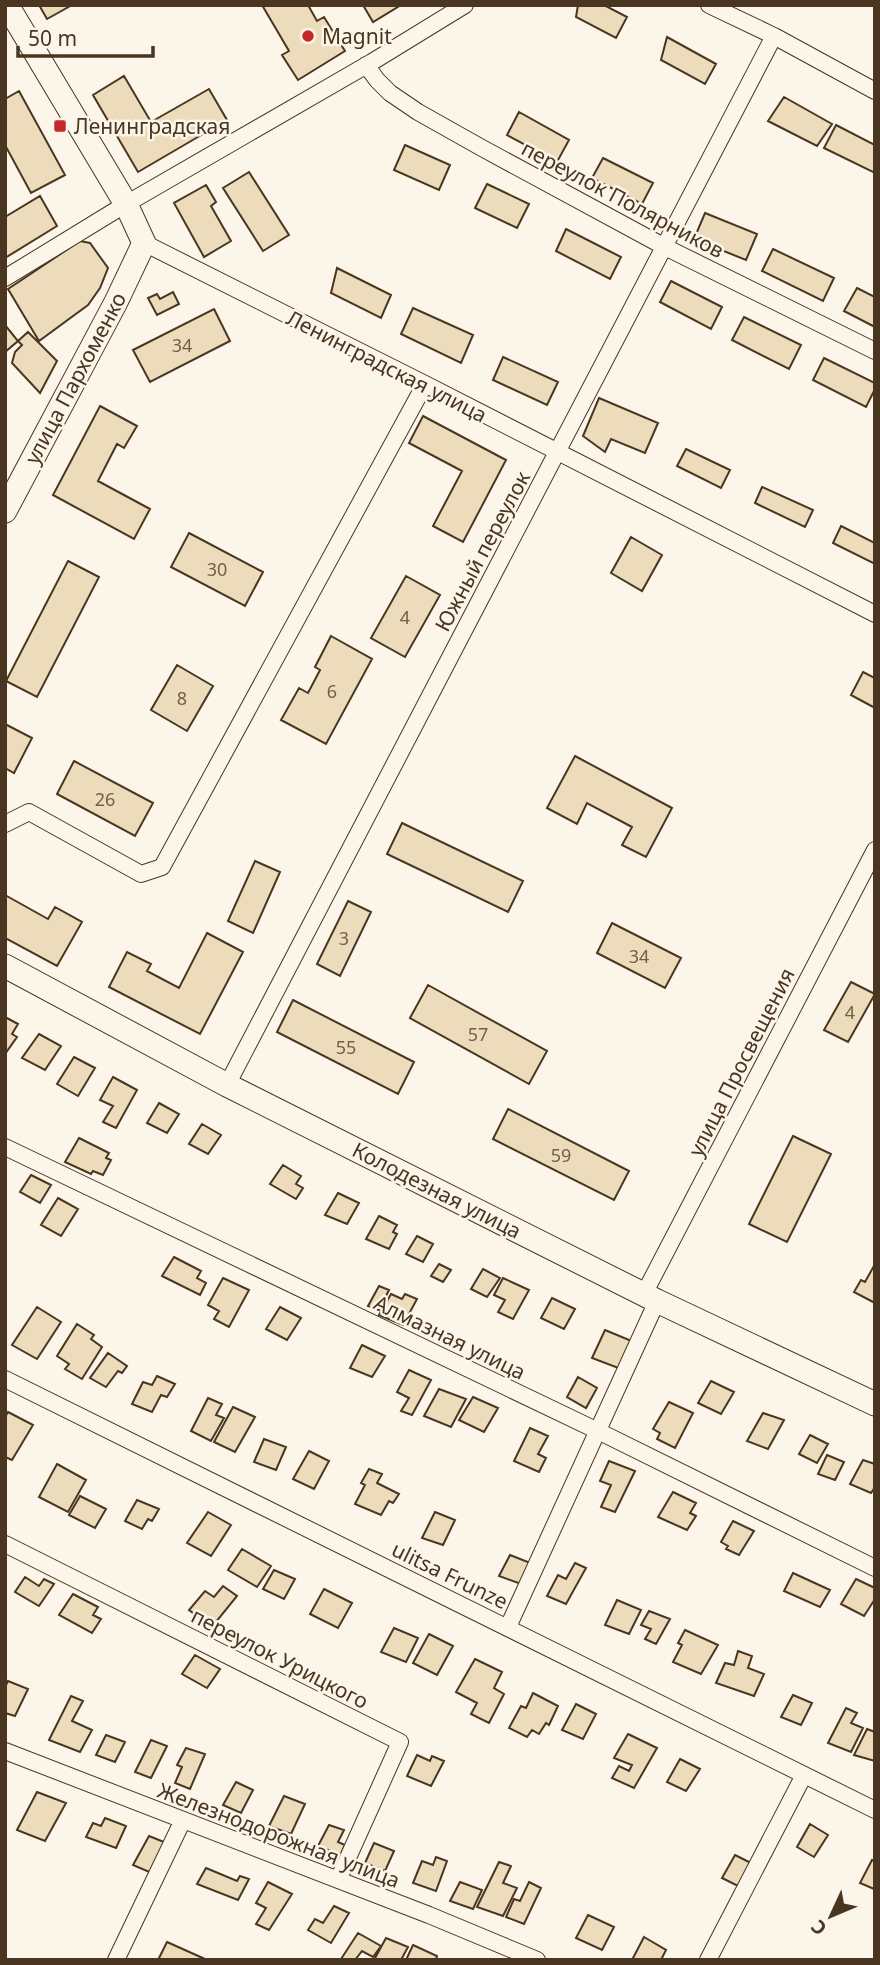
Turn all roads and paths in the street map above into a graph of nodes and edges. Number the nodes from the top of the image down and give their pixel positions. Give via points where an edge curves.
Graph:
1 (7, 5) edge
2 (465, 5) edge
3 (709, 5) edge
4 (774, 36) junction
5 (366, 65) junction
6 (875, 91) edge
7 (126, 204) junction
8 (144, 243) junction
9 (664, 247) junction
10 (5, 278) edge
11 (875, 351) edge
12 (425, 384) junction
13 (557, 452) junction
14 (5, 511) edge
15 (875, 614) edge
16 (5, 824) edge
17 (875, 850) edge
18 (5, 966) edge
19 (227, 1085) junction
20 (5, 1147) edge
21 (650, 1298) junction
22 (5, 1379) edge
23 (875, 1404) edge
24 (598, 1431) junction
25 (5, 1544) edge
26 (875, 1567) edge
27 (508, 1627) junction
28 (5, 1751) edge
29 (804, 1775) junction
30 (875, 1810) edge
31 (183, 1820) junction
32 (338, 1880) junction
33 (116, 1960) edge
34 (537, 1960) edge
35 (708, 1960) edge

1 - 7 main road
2 - 5 street
3 - 4 street
4 - 6 street
4 - 9 street, Южный переулок
5 - 7 street
5 - 9 street, переулок Полярников via 390,93 418,112
7 - 8 main road
7 - 10 street
8 - 12 street, Ленинградская улица
8 - 14 main road, улица Пархоменко
9 - 11 street, переулок Полярников
9 - 13 street, Южный переулок
12 - 13 street, Ленинградская улица
12 - 16 street via 162,867 141,874 29,812
13 - 15 street, Ленинградская улица
13 - 19 street, Южный переулок
17 - 21 street, улица Просвещения
18 - 19 main road, Колодезная улица
19 - 21 main road, Колодезная улица
20 - 24 street, Алмазная улица
21 - 23 main road, Колодезная улица
21 - 24 street, улица Просвещения
22 - 27 street, ulitsa Frunze
24 - 26 street, Алмазная улица
24 - 27 street, улица Просвещения
25 - 32 street, переулок Урицкого via 400,1742
27 - 29 street, ulitsa Frunze
28 - 31 street, Железнодорожная улица
29 - 30 street, ulitsa Frunze
29 - 35 street
31 - 32 street, Железнодорожная улица
31 - 33 street
32 - 34 street, Железнодорожная улица

